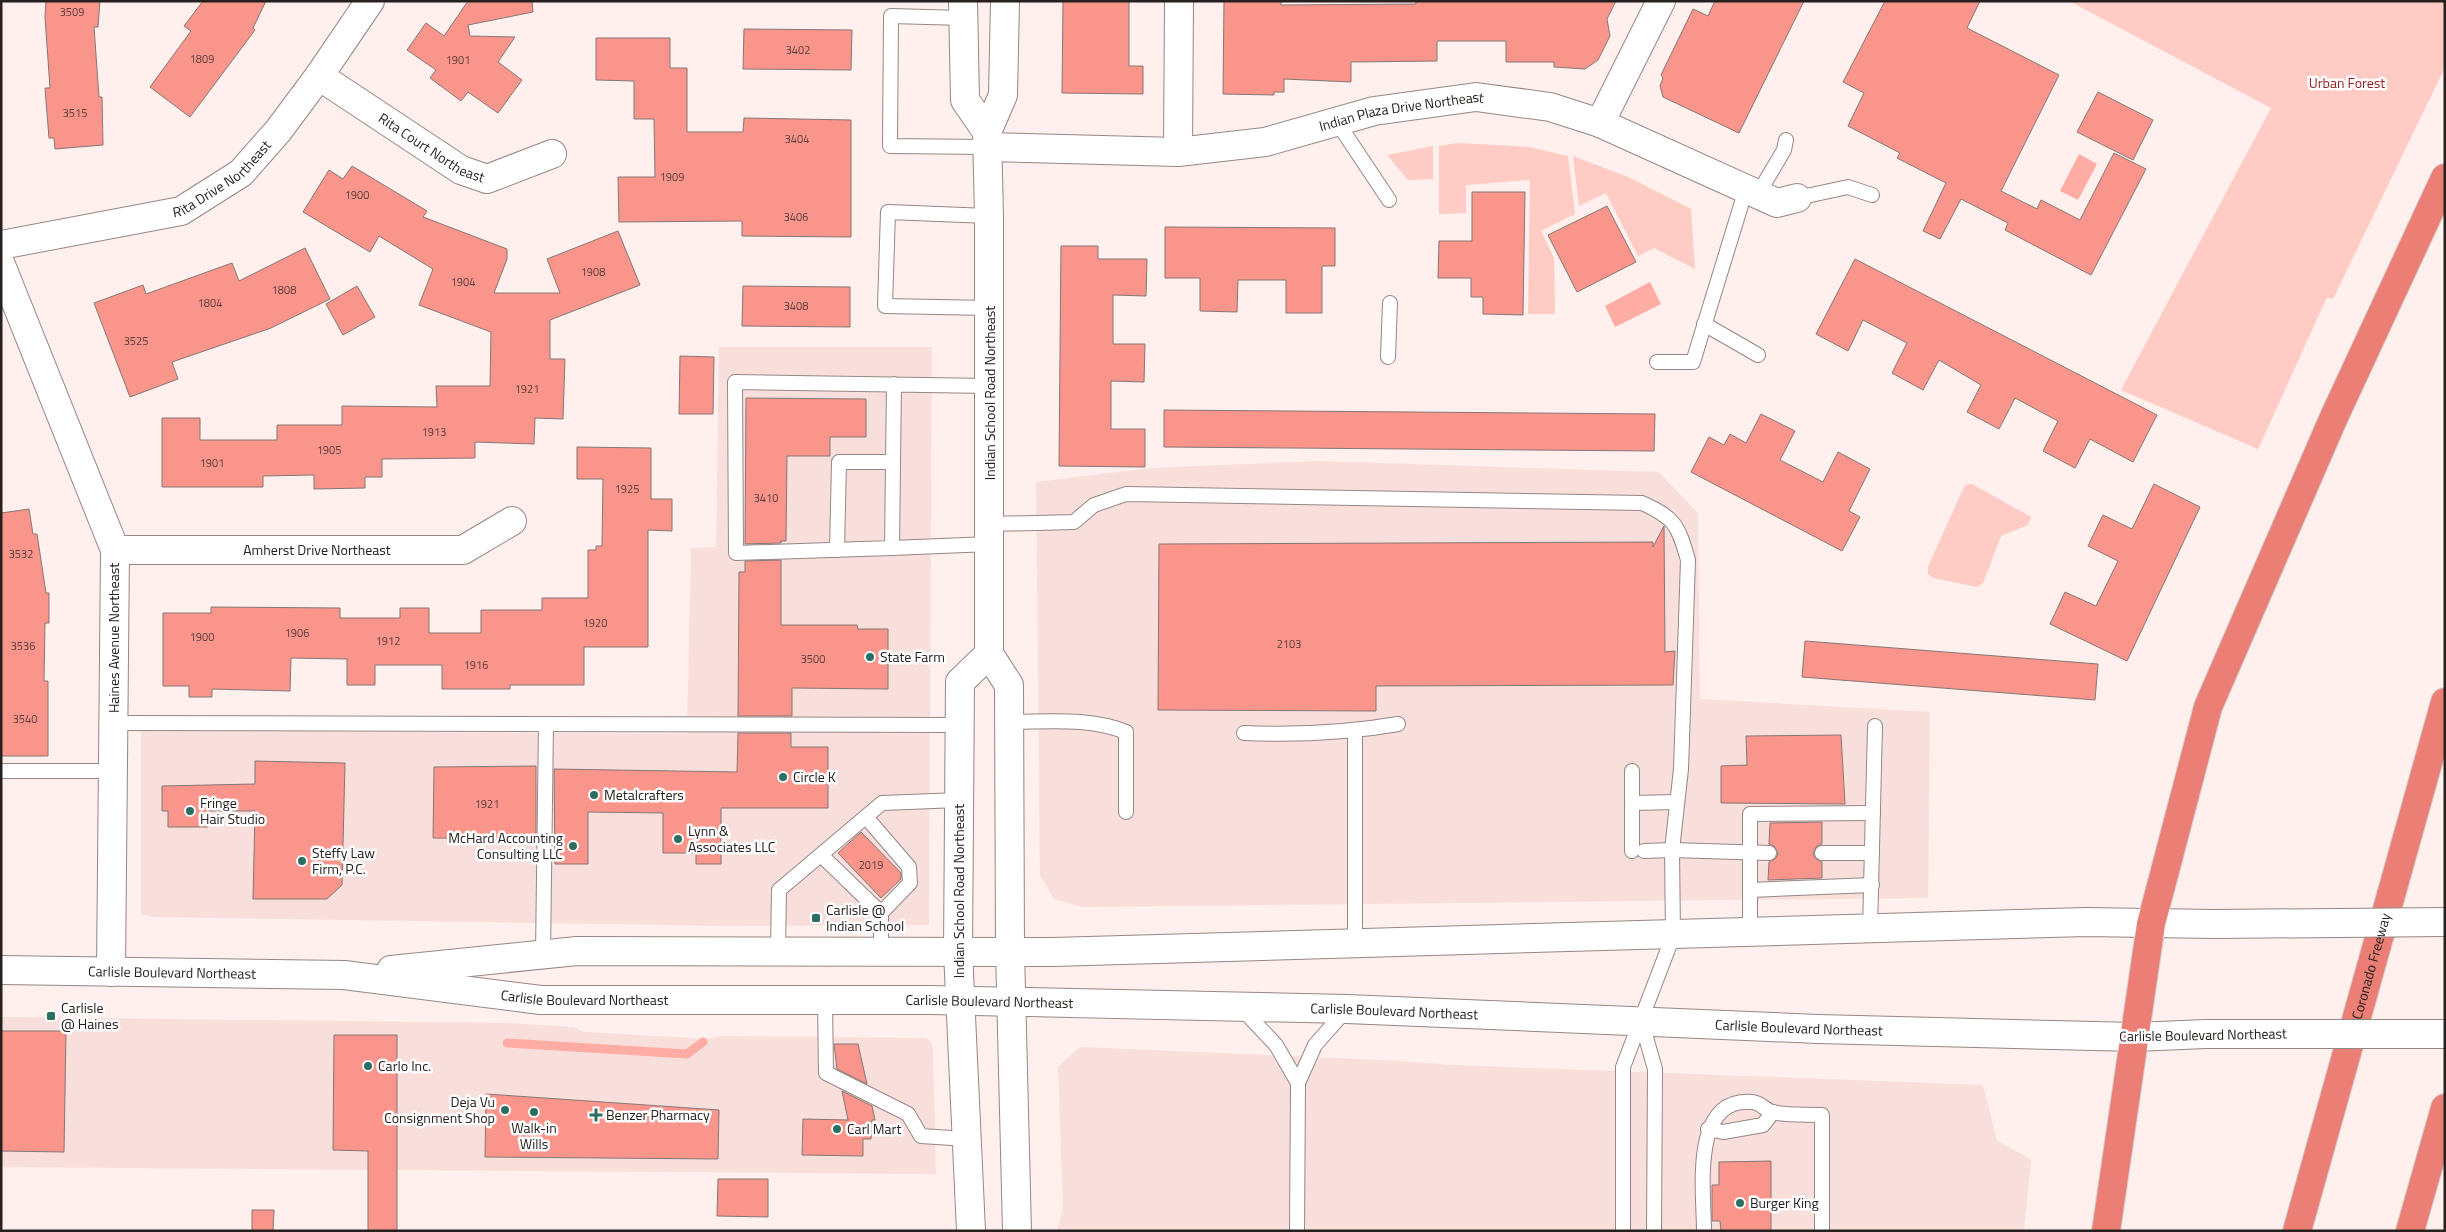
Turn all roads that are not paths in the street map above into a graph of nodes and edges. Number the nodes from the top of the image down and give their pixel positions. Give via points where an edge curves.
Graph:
1 (370, 1) edge
2 (1005, 1) edge
3 (1179, 1) edge
4 (1661, 1) edge
5 (963, 9) edge
6 (319, 76) junction
7 (1337, 122) junction
8 (1600, 123) junction
9 (987, 140) junction
10 (1786, 140) dead end
11 (1178, 152) junction
12 (552, 154) dead end
13 (2445, 178) edge
14 (1752, 192) junction
15 (1872, 195) dead end
16 (1797, 198) joint
17 (1389, 200) dead end
18 (989, 216) junction
19 (1, 245) edge
20 (1, 265) edge
21 (1390, 303) dead end
22 (989, 308) junction
23 (1704, 324) junction
24 (1758, 355) dead end
25 (1388, 357) dead end
26 (1657, 362) dead end
27 (894, 384) junction
28 (990, 386) junction
29 (892, 462) junction
30 (512, 521) dead end
31 (990, 534) junction
32 (892, 548) junction
33 (115, 550) junction
34 (837, 550) junction
35 (989, 654) junction
36 (2445, 702) edge
37 (1009, 722) junction
38 (113, 723) junction
39 (546, 724) junction
40 (1398, 724) dead end
41 (959, 725) junction
42 (1875, 726) dead end
43 (1355, 731) junction
44 (1244, 732) dead end
45 (1, 771) edge
46 (113, 771) junction
47 (1632, 771) dead end
48 (959, 800) junction
49 (1677, 802) junction
50 (1632, 803) junction
51 (1126, 812) dead end
52 (1873, 813) junction
53 (866, 817) junction
54 (1672, 850) junction
55 (1750, 853) junction
56 (1769, 853) dead end
57 (1822, 853) dead end
58 (1872, 854) junction
59 (820, 855) junction
60 (1872, 885) junction
61 (1750, 890) junction
62 (880, 913) junction
63 (2445, 922) edge
64 (2151, 924) junction
65 (1870, 929) junction
66 (1750, 933) junction
67 (1673, 936) junction
68 (1355, 942) junction
69 (778, 951) junction
70 (881, 951) junction
71 (958, 951) junction
72 (1010, 951) junction
73 (544, 954) junction
74 (1, 970) edge
75 (111, 972) junction
76 (344, 975) junction
77 (825, 1001) junction
78 (960, 1001) junction
79 (1012, 1002) junction
80 (1240, 1007) junction
81 (1347, 1009) junction
82 (1641, 1020) junction
83 (2445, 1034) edge
84 (2135, 1037) junction
85 (1298, 1083) junction
86 (2445, 1108) edge
87 (1772, 1112) junction
88 (1708, 1129) junction
89 (967, 1138) junction
90 (971, 1231) edge
91 (1017, 1231) edge
92 (1297, 1231) edge
93 (1623, 1231) edge
94 (1654, 1231) edge
95 (1704, 1231) edge
96 (1822, 1231) edge
97 (2106, 1231) edge
98 (2297, 1231) edge
99 (2410, 1231) edge

1 - 6 street, Rita Drive Northeast
2 - 9 street, Indian School Road Northeast via 1003,95
3 - 11 street
4 - 8 street
5 - 9 street via 965,100
5 - 9 lane via 891,16 890,146
6 - 12 street, Rita Court Northeast via 461,170 487,179
6 - 19 street, Rita Drive Northeast via 278,131 241,173 181,211
7 - 8 street, Indian Plaza Drive Northeast via 1374,111 1476,97 1550,106
7 - 11 street, Indian Plaza Drive Northeast via 1265,142
7 - 17 lane
8 - 14 street, Indian Plaza Drive Northeast
9 - 11 street, Indian Plaza Drive Northeast
9 - 18 street, Indian School Road Northeast
10 - 14 lane via 1784,150
13 - 64 highway via 2334,417 2208,707
14 - 16 street, Indian Plaza Drive Northeast via 1777,203
14 - 23 lane
15 - 16 lane via 1848,188
18 - 22 street, Indian School Road Northeast
18 - 22 lane via 888,212 885,306
20 - 33 street, Haines Avenue Northeast
21 - 25 lane
22 - 28 street, Indian School Road Northeast
23 - 24 lane
23 - 26 lane via 1693,362
27 - 28 lane
27 - 29 lane
27 - 34 lane via 735,382 736,553
28 - 31 street, Indian School Road Northeast
29 - 32 lane
29 - 34 lane via 839,462
30 - 33 street, Amherst Drive Northeast via 463,550
31 - 32 lane
31 - 35 street, Indian School Road Northeast
31 - 49 lane via 1074,522 1094,505 1126,494 1642,502 1665,513 1681,534 1688,560
32 - 34 lane
33 - 38 street, Haines Avenue Northeast
35 - 37 street via 1009,685
35 - 41 street, Indian School Road Northeast via 960,682
36 - 98 highway, Coronado Freeway
37 - 51 lane via 1075,721 1105,724 1126,732
37 - 72 street
38 - 39 lane
38 - 46 street, Haines Avenue Northeast
39 - 41 lane
39 - 73 lane
40 - 43 lane
41 - 48 street, Indian School Road Northeast
42 - 52 lane
43 - 44 lane
43 - 68 lane
45 - 46 lane
46 - 75 street, Haines Avenue Northeast
47 - 50 lane
48 - 53 lane via 882,803
48 - 71 street, Indian School Road Northeast
49 - 50 lane
49 - 54 lane
50 - 54 lane via 1638,851
52 - 55 lane via 1750,814
52 - 58 lane
53 - 59 lane
53 - 62 lane via 887,850 909,867 910,883
54 - 55 lane
54 - 67 lane
55 - 56 lane
55 - 61 lane
57 - 58 lane
58 - 60 lane
59 - 62 lane via 855,880
59 - 69 lane via 779,890
60 - 61 lane
60 - 65 lane
61 - 66 lane
62 - 70 lane
63 - 64 street, Carlisle Boulevard Northeast, bridge
64 - 65 street, Carlisle Boulevard Northeast via 2086,922
64 - 84 highway
65 - 66 street, Carlisle Boulevard Northeast
66 - 67 street, Carlisle Boulevard Northeast
67 - 68 street, Carlisle Boulevard Northeast
67 - 82 lane
68 - 72 street, Carlisle Boulevard Northeast
69 - 70 street, Carlisle Boulevard Northeast
69 - 73 street, Carlisle Boulevard Northeast via 577,950
70 - 71 street, Carlisle Boulevard Northeast
71 - 72 street, Carlisle Boulevard Northeast
71 - 78 street, Indian School Road Northeast
72 - 79 street
73 - 76 street, Carlisle Boulevard Northeast
74 - 75 street, Carlisle Boulevard Northeast
75 - 76 street, Carlisle Boulevard Northeast
76 - 77 street, Carlisle Boulevard Northeast via 541,1000
77 - 78 street, Carlisle Boulevard Northeast
77 - 89 lane via 826,1074 908,1114 921,1136
78 - 79 street, Carlisle Boulevard Northeast
78 - 89 street, Indian School Road Northeast
79 - 80 street, Carlisle Boulevard Northeast
79 - 91 street
80 - 81 street, Carlisle Boulevard Northeast
80 - 85 lane via 1276,1044
81 - 82 street, Carlisle Boulevard Northeast
81 - 85 lane via 1315,1045
82 - 84 street, Carlisle Boulevard Northeast via 1818,1029
82 - 93 lane via 1622,1067
82 - 94 lane via 1655,1069
83 - 84 street, Carlisle Boulevard Northeast, bridge
84 - 97 highway
85 - 92 lane
86 - 99 highway
87 - 88 lane via 1763,1125 1723,1132
87 - 88 lane via 1754,1102 1741,1102 1722,1110
87 - 96 lane via 1822,1115
88 - 95 lane via 1704,1157
89 - 90 street, Indian School Road Northeast

